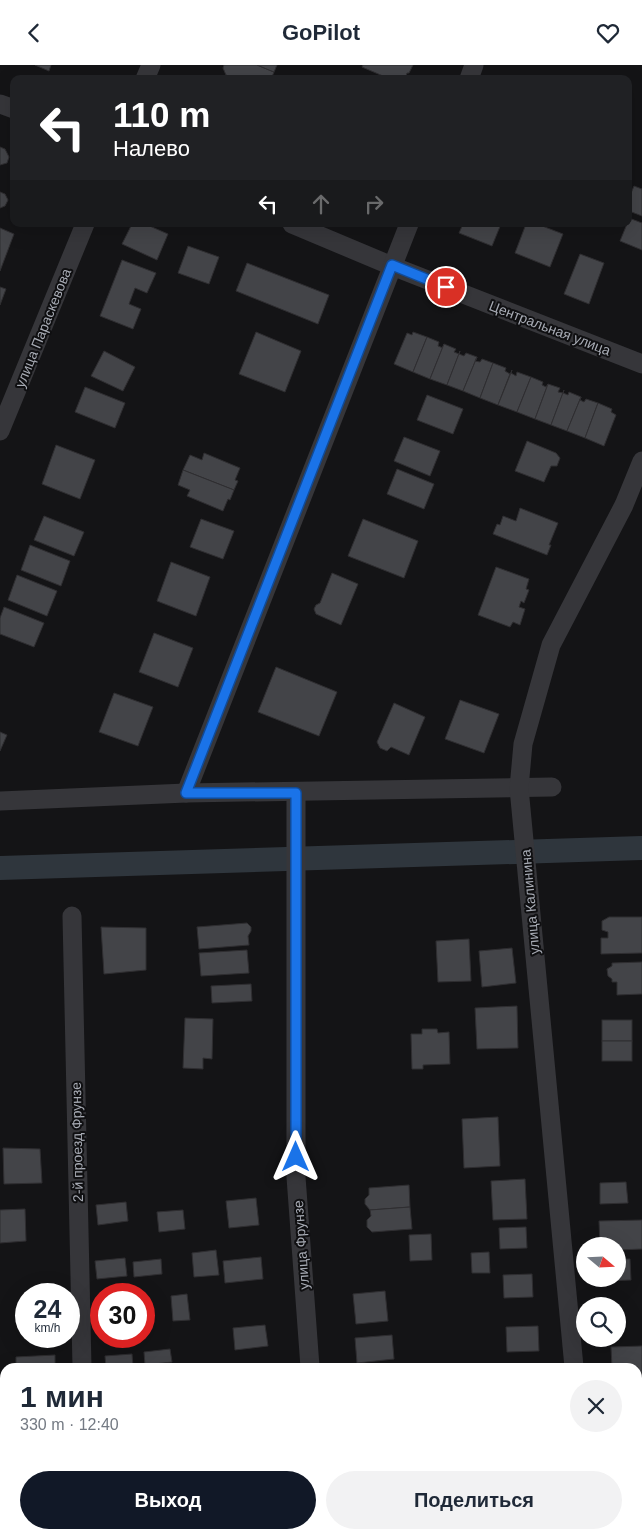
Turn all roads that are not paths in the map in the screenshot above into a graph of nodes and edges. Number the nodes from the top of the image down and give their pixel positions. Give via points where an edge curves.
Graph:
1 (84, 227) edge
2 (299, 227) edge
3 (408, 227) edge
4 (392, 265) junction
5 (642, 364) edge
6 (0, 431) edge
7 (642, 461) edge
8 (552, 787) dead end
9 (519, 788) junction
10 (186, 793) junction
11 (296, 793) junction
12 (0, 801) edge
13 (72, 916) dead end
14 (82, 1363) edge
15 (310, 1363) edge
16 (574, 1363) edge

1 - 6 street, улица Параскевова
2 - 4 street, Центральная улица
3 - 4 street
4 - 5 street, Центральная улица
4 - 10 street
7 - 9 street, улица Калинина via 624,505 551,645 523,744
8 - 9 street
9 - 11 street
9 - 16 street, улица Калинина
10 - 11 street
10 - 12 street
11 - 15 street, улица Фрунзе via 296,1177
13 - 14 street, 2-й проезд Фрунзе

